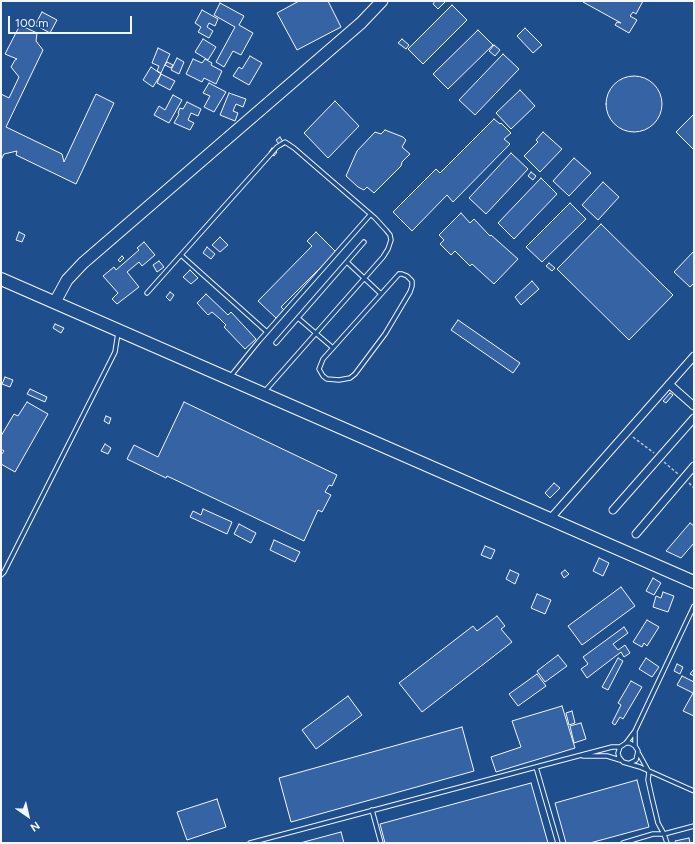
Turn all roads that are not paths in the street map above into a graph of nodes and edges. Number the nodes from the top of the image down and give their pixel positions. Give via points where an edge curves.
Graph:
1 (382, 1) edge
2 (370, 215) junction
3 (364, 242) dead end
4 (181, 255) junction
5 (347, 262) junction
6 (1, 279) edge
7 (364, 279) junction
8 (147, 293) dead end
9 (381, 294) junction
10 (55, 302) junction
11 (298, 318) junction
12 (118, 330) junction
13 (267, 332) junction
14 (315, 333) junction
15 (276, 343) dead end
16 (333, 348) junction
17 (694, 356) edge
18 (229, 378) junction
19 (669, 384) junction
20 (263, 393) junction
21 (694, 406) edge
22 (694, 418) edge
23 (694, 466) edge
24 (614, 510) dead end
25 (550, 519) junction
26 (636, 534) dead end
27 (1, 575) edge
28 (694, 582) edge
29 (694, 606) edge
30 (635, 731) junction
31 (626, 743) junction
32 (635, 746) junction
33 (620, 747) junction
34 (638, 754) junction
35 (572, 757) junction
36 (620, 760) junction
37 (630, 763) junction
38 (536, 767) junction
39 (648, 772) junction
40 (694, 791) edge
41 (372, 810) junction
42 (694, 826) edge
43 (664, 834) junction
44 (250, 843) edge
45 (381, 843) edge
46 (558, 843) edge
47 (623, 843) edge
48 (666, 843) edge

1 - 10 street via 361,23 83,263 67,280
2 - 4 lane via 285,142 276,146
2 - 7 lane via 386,230 391,240 383,257
2 - 13 lane
3 - 5 lane
4 - 8 lane
4 - 13 lane
5 - 7 lane
5 - 11 lane
6 - 10 main road
7 - 9 lane
7 - 14 lane
9 - 16 lane
9 - 16 lane via 399,274 407,276 412,281 410,292 388,328 350,378 339,380 322,376 319,366
10 - 12 main road
11 - 14 lane
11 - 15 lane
12 - 18 main road
12 - 27 lane via 115,352
13 - 18 lane
14 - 16 lane
14 - 20 lane
17 - 19 street
18 - 20 main road
19 - 21 street
19 - 25 street
20 - 25 main road
22 - 24 street
23 - 26 street
25 - 28 main road
29 - 30 lane
30 - 31 lane
30 - 32 lane
31 - 32 lane
31 - 33 lane
32 - 34 lane
33 - 35 lane
33 - 36 lane
34 - 37 lane via 636,760
34 - 39 lane
35 - 36 lane via 600,755
35 - 38 lane
36 - 37 lane
37 - 39 lane
38 - 41 lane
38 - 46 lane
39 - 40 lane
39 - 43 lane via 658,823
41 - 44 lane
41 - 45 lane
42 - 43 lane
43 - 47 lane via 653,834
43 - 48 lane

